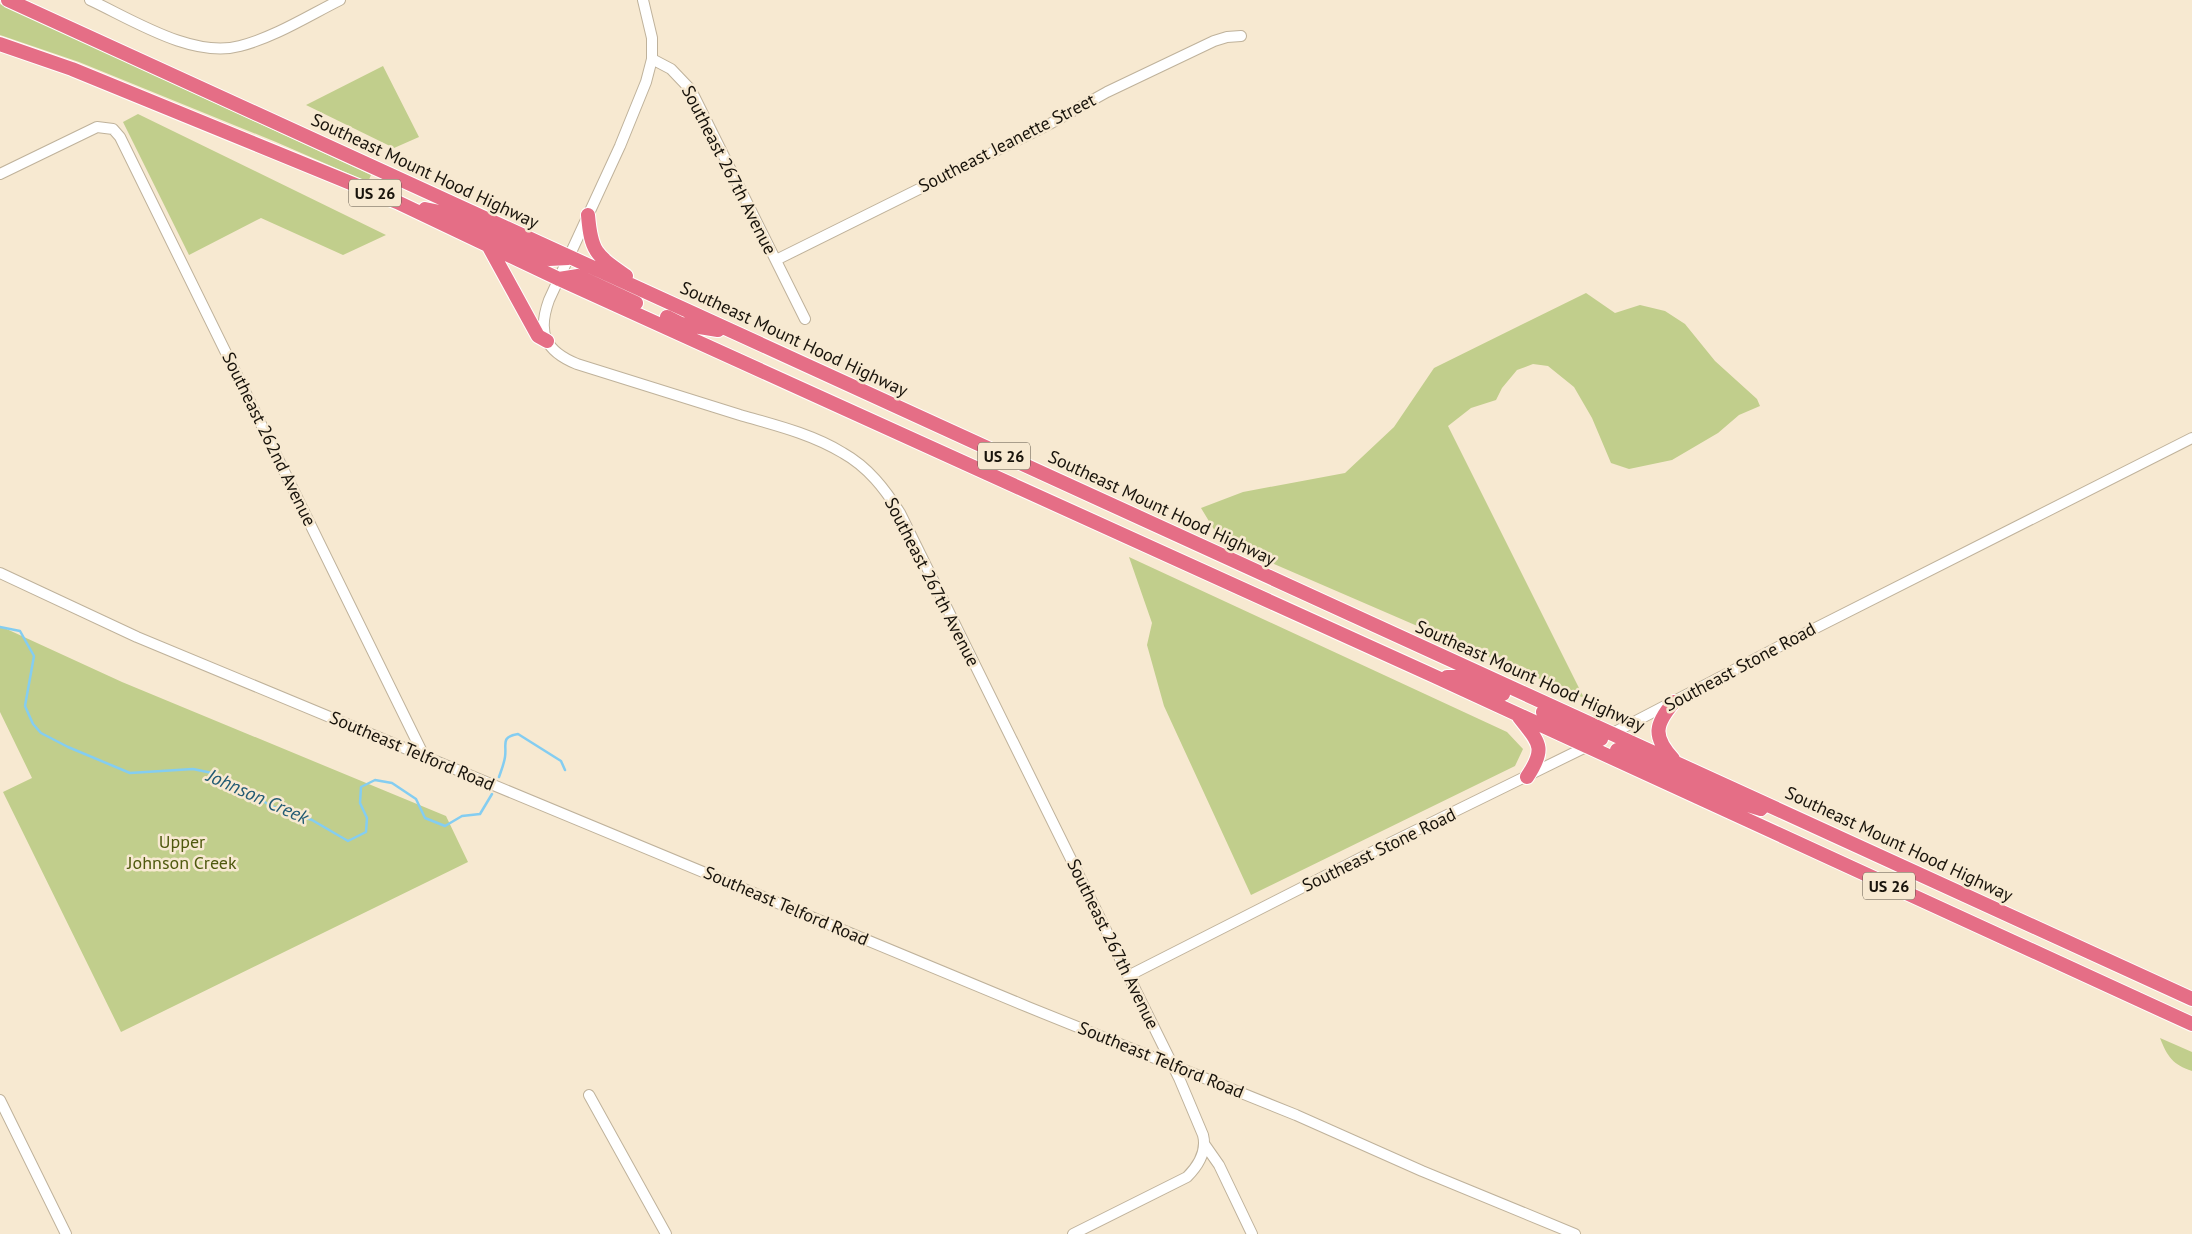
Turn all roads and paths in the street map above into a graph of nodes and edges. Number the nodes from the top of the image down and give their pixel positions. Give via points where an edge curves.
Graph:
1 (8, 0) edge
2 (90, 0) edge
3 (340, 0) edge
4 (643, 0) edge
5 (1241, 36) dead end
6 (0, 44) edge
7 (652, 59) junction
8 (0, 174) edge
9 (398, 202) junction
10 (588, 215) junction
11 (488, 244) junction
12 (569, 258) junction
13 (776, 260) junction
14 (559, 279) junction
15 (655, 296) junction
16 (805, 320) dead end
17 (736, 333) junction
18 (546, 341) junction
19 (2192, 438) edge
20 (0, 573) edge
21 (1434, 676) junction
22 (1674, 702) junction
23 (1516, 714) junction
24 (1600, 740) junction
25 (424, 756) junction
26 (1675, 762) junction
27 (1527, 777) junction
28 (1782, 811) junction
29 (1128, 976) junction
30 (2192, 999) edge
31 (2192, 1024) edge
32 (1172, 1065) junction
33 (589, 1095) dead end
34 (0, 1100) edge
35 (1205, 1144) junction
36 (66, 1234) edge
37 (666, 1234) edge
38 (1073, 1234) edge
39 (1252, 1234) edge
40 (1575, 1234) edge

1 - 12 highway, Southeast Mount Hood Highway / US 26
2 - 3 street via 181,42 215,48 238,47
4 - 7 street via 652,38
5 - 13 street, Southeast Jeanette Street via 1227,36 1214,41 1114,89
6 - 9 highway, Southeast Mount Hood Highway / US 26 via 90,76
7 - 10 street via 640,101
7 - 13 street, Southeast 267th Avenue via 671,69 691,90
8 - 25 street, Southeast 262nd Avenue via 97,127 113,129 120,137
9 - 11 highway, Southeast Mount Hood Highway / US 26
9 - 12 highway via 454,215 549,259
10 - 12 street
10 - 15 highway via 591,240 598,255
11 - 14 highway, Southeast Mount Hood Highway / US 26
11 - 18 highway via 538,336
12 - 14 street
12 - 15 highway, Southeast Mount Hood Highway / US 26
13 - 16 street, Southeast 267th Avenue
14 - 17 highway via 578,276 681,324
14 - 18 street via 545,312 543,330
14 - 21 highway, Southeast Mount Hood Highway / US 26
15 - 17 highway, Southeast Mount Hood Highway / US 26
17 - 24 highway, Southeast Mount Hood Highway / US 26
18 - 29 street, Southeast 267th Avenue via 562,358 576,364 816,439 858,462 882,486 907,526
19 - 22 street, Southeast Stone Road via 1782,644
20 - 25 street, Southeast Telford Road via 117,628
21 - 23 highway, Southeast Mount Hood Highway / US 26
21 - 24 highway via 1457,677 1492,689
22 - 24 street, Southeast Stone Road
22 - 26 highway via 1660,720 1658,734 1663,748
23 - 24 highway, Southeast Mount Hood Highway / US 26
23 - 27 highway via 1539,747 1538,760
24 - 26 highway, Southeast Mount Hood Highway / US 26
24 - 27 street, Southeast Stone Road
24 - 28 highway via 1722,798 1755,808
24 - 31 highway, Southeast Mount Hood Highway / US 26
25 - 32 street, Southeast Telford Road
26 - 28 highway, Southeast Mount Hood Highway / US 26
27 - 29 street, Southeast Stone Road
28 - 30 highway, Southeast Mount Hood Highway / US 26
29 - 32 street, Southeast 267th Avenue
32 - 35 street, Southeast 267th Avenue
32 - 40 street, Southeast Telford Road
33 - 37 street
34 - 36 street
35 - 38 street via 1200,1162 1187,1177
35 - 39 street

